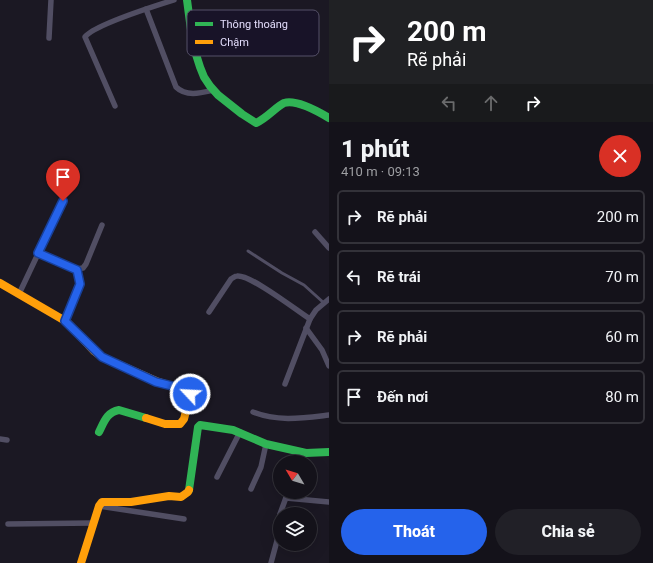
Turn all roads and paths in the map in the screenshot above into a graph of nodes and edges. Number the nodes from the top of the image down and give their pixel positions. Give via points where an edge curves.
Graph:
1 (51, 0) edge
2 (174, 0) edge
3 (187, 0) edge
4 (146, 9) junction
5 (188, 10) edge
6 (49, 38) dead end
7 (196, 56) edge
8 (214, 90) junction
9 (115, 106) dead end
10 (329, 118) edge
11 (63, 201) dead end
12 (102, 224) dead end
13 (316, 232) dead end
14 (329, 248) edge
15 (248, 250) dead end
16 (38, 253) junction
17 (77, 270) junction
18 (0, 283) edge
19 (19, 294) junction
20 (327, 301) edge
21 (209, 312) dead end
22 (310, 319) junction
23 (65, 321) junction
24 (306, 328) junction
25 (329, 366) edge
26 (285, 384) dead end
27 (253, 412) dead end
28 (329, 415) edge
29 (99, 432) dead end
30 (240, 432) junction
31 (0, 439) edge
32 (7, 440) dead end
33 (266, 444) junction
34 (329, 452) edge
35 (217, 477) dead end
36 (251, 489) dead end
37 (311, 499) edge
38 (329, 502) edge
39 (99, 506) junction
40 (184, 519) dead end
41 (93, 523) junction
42 (8, 524) dead end
43 (274, 551) edge
44 (81, 563) edge
45 (270, 563) edge

1 - 6 street
2 - 4 street
3 - 5 street
4 - 8 street via 176,87 191,93
4 - 9 street via 98,28 85,37
7 - 8 street via 200,70
8 - 10 street via 256,123 287,102
11 - 16 street
12 - 17 street via 86,264
13 - 14 street
15 - 20 lane
16 - 17 street
16 - 19 street
17 - 23 street via 80,284
18 - 19 street
19 - 23 street
20 - 22 street
21 - 22 street via 231,279 242,276 254,281
22 - 24 street
23 - 29 street via 102,357 156,382 184,389 190,394 184,419 180,424 165,424 113,410
24 - 25 street via 322,350
24 - 26 street
27 - 28 street via 262,416 281,418
30 - 33 street
30 - 35 street
30 - 39 street via 198,427 190,487 181,497 102,502
31 - 32 street
33 - 34 street via 306,453
33 - 36 street via 261,467
37 - 38 street
39 - 40 street
39 - 41 street
41 - 42 street
41 - 44 street
43 - 45 street

